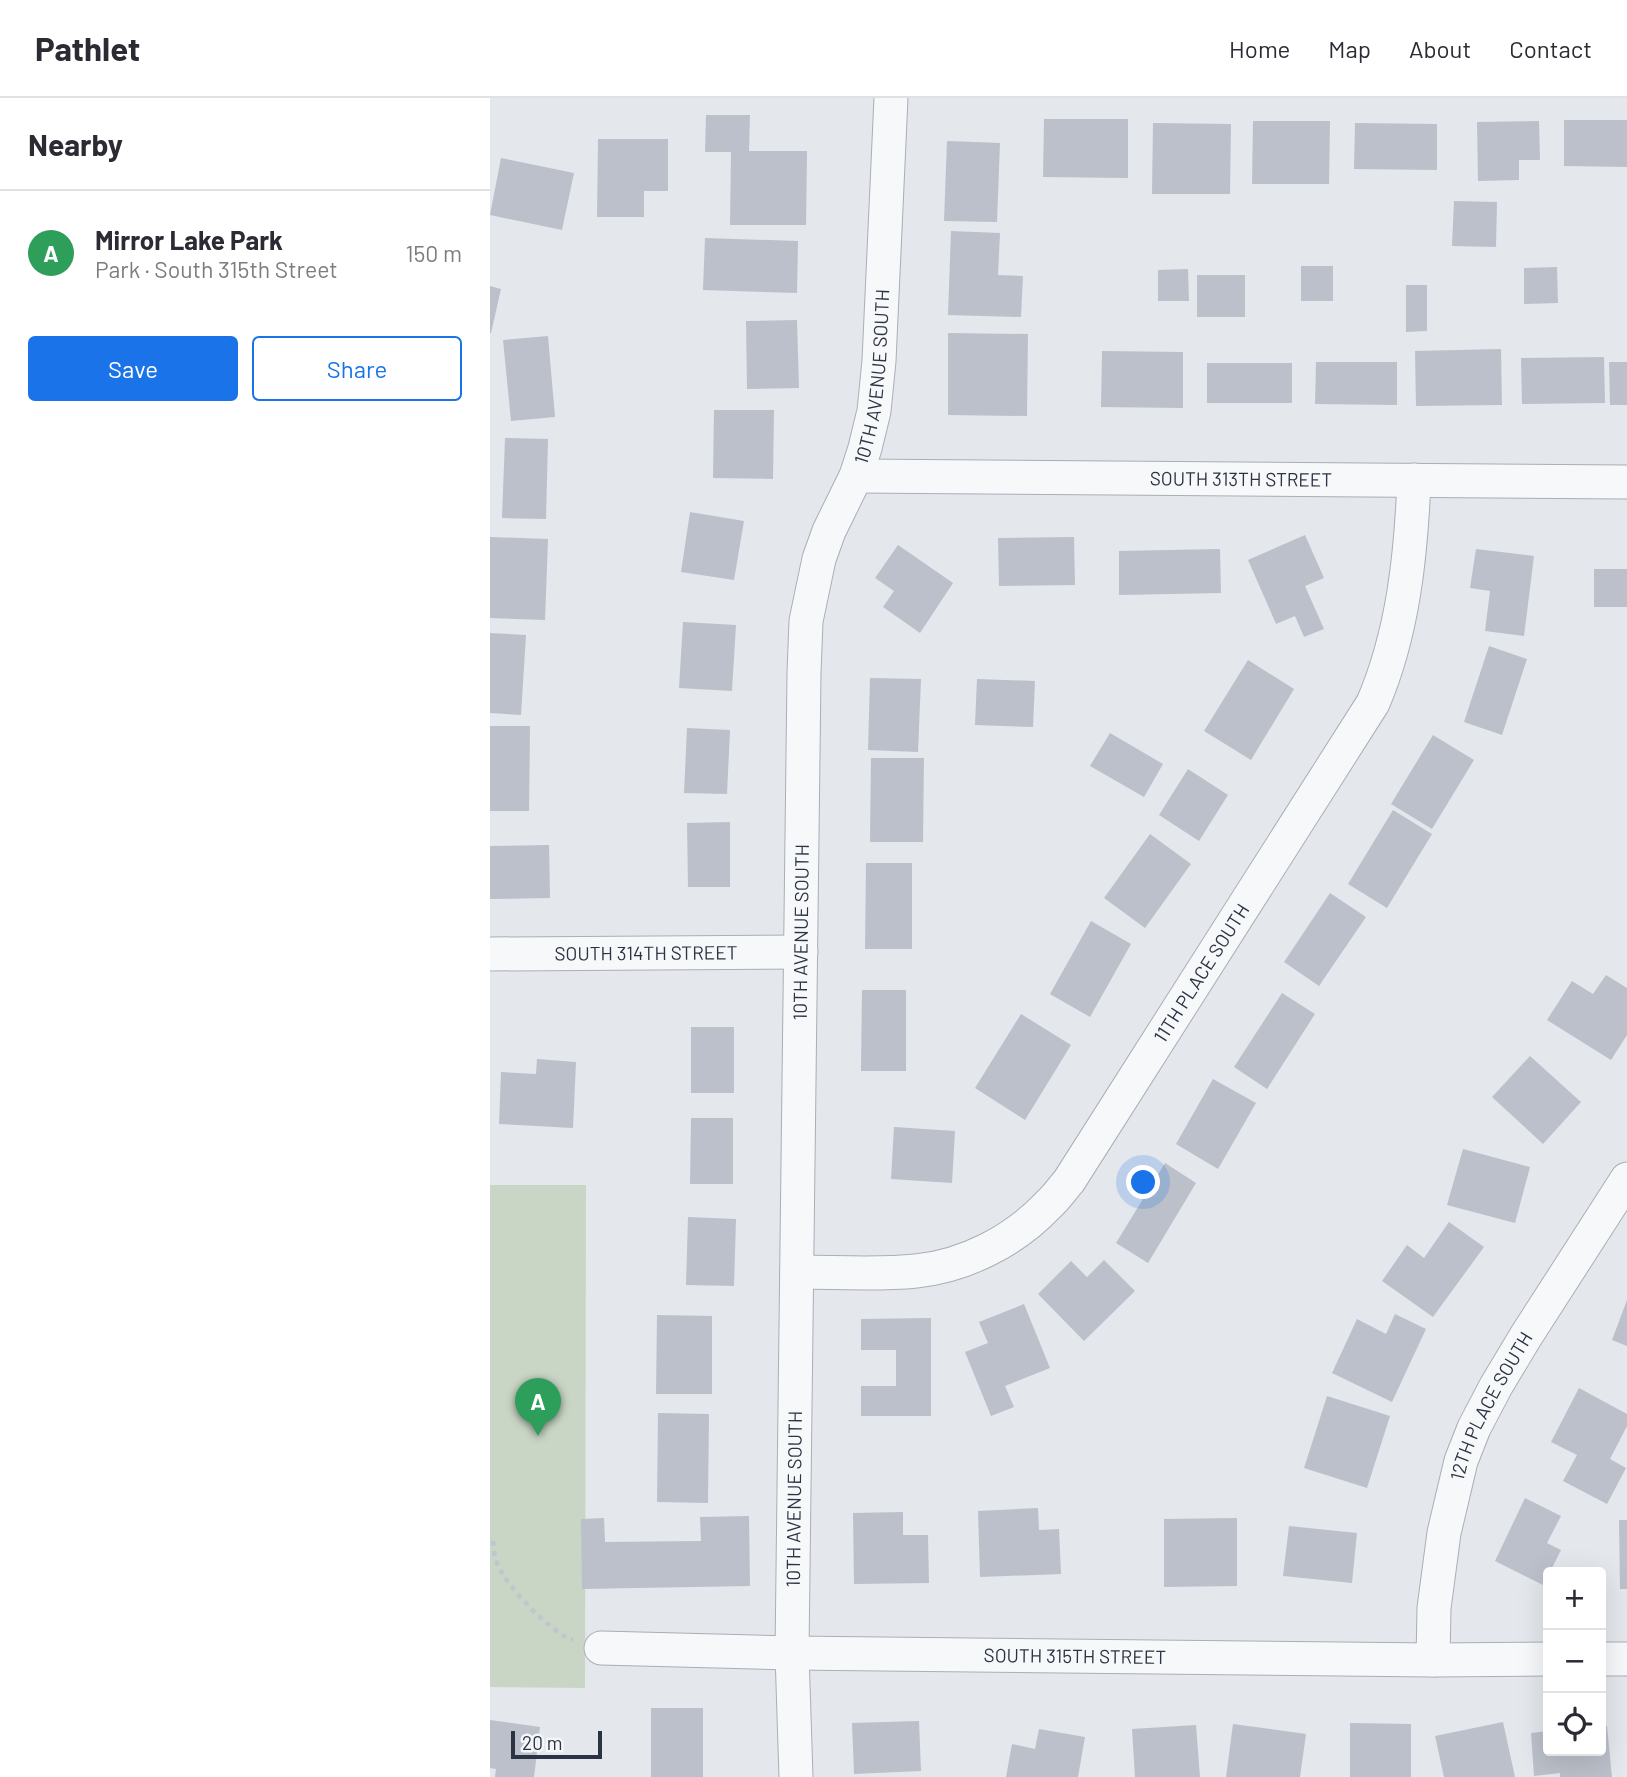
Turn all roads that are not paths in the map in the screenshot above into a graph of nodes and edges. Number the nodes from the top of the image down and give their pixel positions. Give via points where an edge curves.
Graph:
1 (891, 98) edge
2 (856, 476) junction
3 (1414, 480) junction
4 (1627, 482) edge
5 (801, 952) junction
6 (490, 954) edge
7 (1627, 1179) edge
8 (797, 1272) junction
9 (601, 1648) road end
10 (792, 1653) junction
11 (1606, 1659) edge
12 (1627, 1659) edge
13 (1433, 1660) junction
14 (1543, 1660) edge
15 (796, 1777) edge

1 - 2 street, 10TH AVENUE SOUTH via 879,361 874,411
2 - 3 street, SOUTH 313TH STREET
2 - 5 street, 10TH AVENUE SOUTH via 822,550 806,621
3 - 4 street, SOUTH 313TH STREET
3 - 8 street, 11TH PLACE SOUTH via 1402,604 1394,646 1373,703 1069,1181 1048,1205 1003,1241 943,1266 916,1271
5 - 6 street, SOUTH 314TH STREET
5 - 8 street, 10TH AVENUE SOUTH
7 - 13 street, 12TH PLACE SOUTH via 1525,1336 1474,1428 1461,1461 1443,1544
8 - 10 street, 10TH AVENUE SOUTH
9 - 10 street, SOUTH 315TH STREET
10 - 13 street, SOUTH 315TH STREET
10 - 15 street, 10TH AVENUE SOUTH
11 - 12 street
13 - 14 street, SOUTH 315TH STREET

